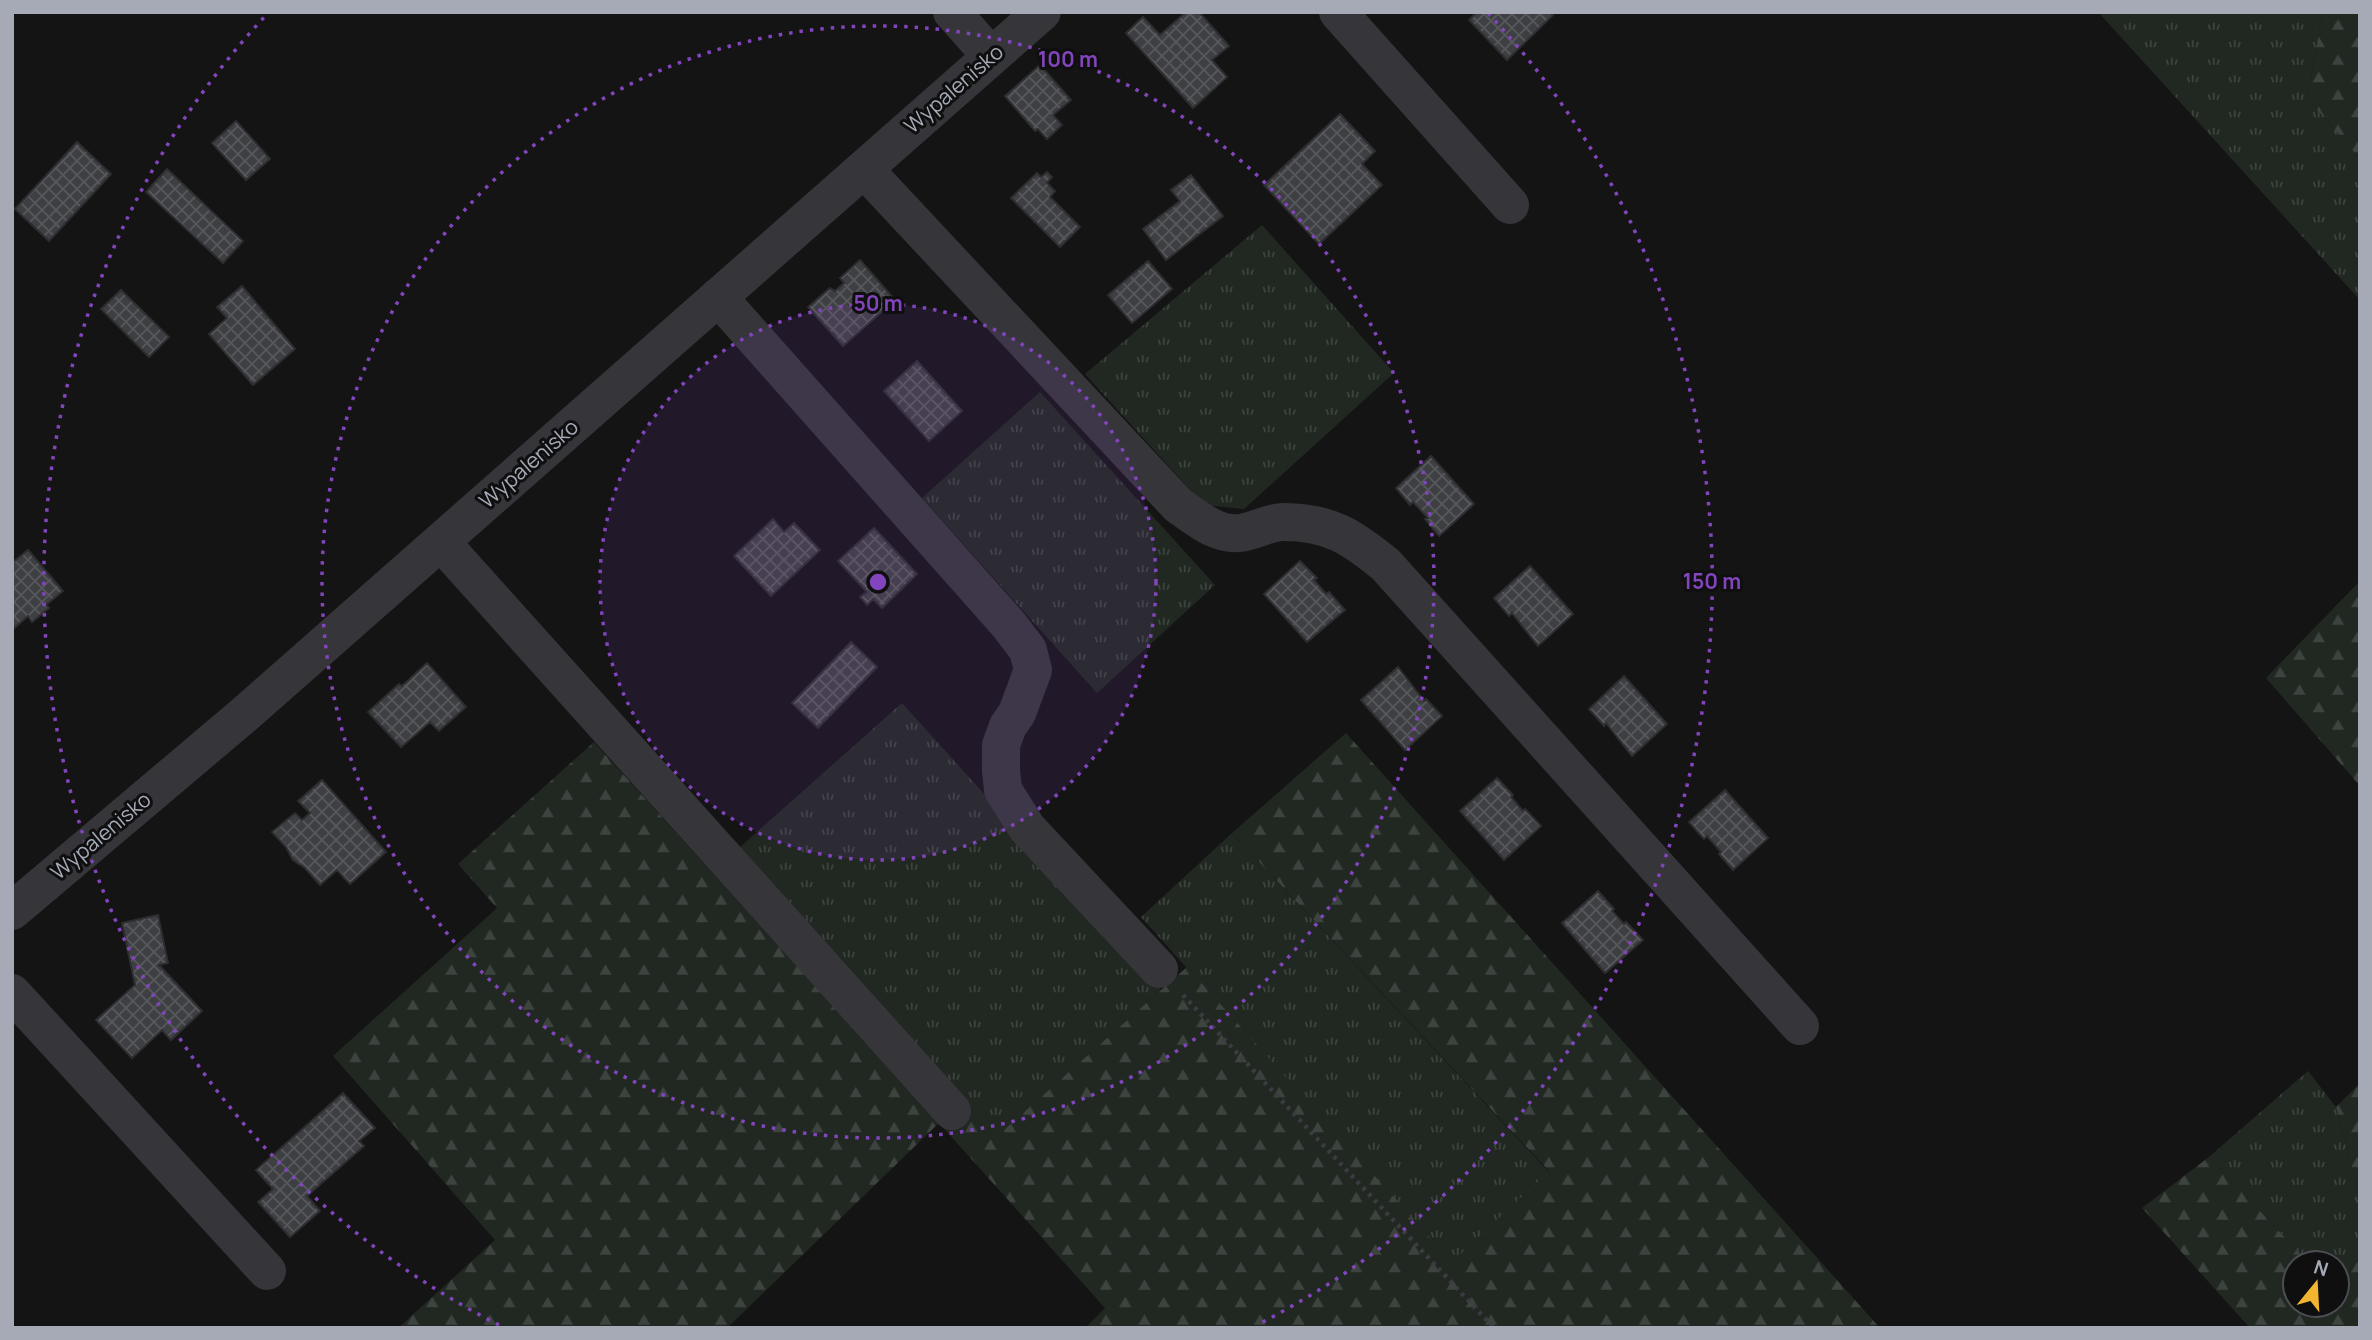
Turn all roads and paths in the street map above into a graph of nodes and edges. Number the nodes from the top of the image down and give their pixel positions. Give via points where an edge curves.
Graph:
1 (952, 12) edge
2 (1042, 12) edge
3 (1338, 12) edge
4 (991, 56) junction
5 (864, 169) junction
6 (1510, 205) dead end
7 (718, 297) junction
8 (441, 542) junction
9 (12, 911) edge
10 (1159, 969) joint
11 (12, 993) edge
12 (1800, 1026) dead end
13 (952, 1111) dead end
14 (267, 1271) dead end
15 (1494, 1328) edge

1 - 4 street
2 - 4 street, Wypalenisko
3 - 6 street
4 - 5 street, Wypalenisko
5 - 7 street, Wypalenisko
5 - 12 street via 1178,505 1209,527 1239,534 1281,522 1330,528 1387,565
7 - 8 street, Wypalenisko
7 - 10 street via 1028,650 1033,670 1002,745 1003,790 1027,828
8 - 9 street, Wypalenisko
8 - 13 street
10 - 15 path
11 - 14 street

